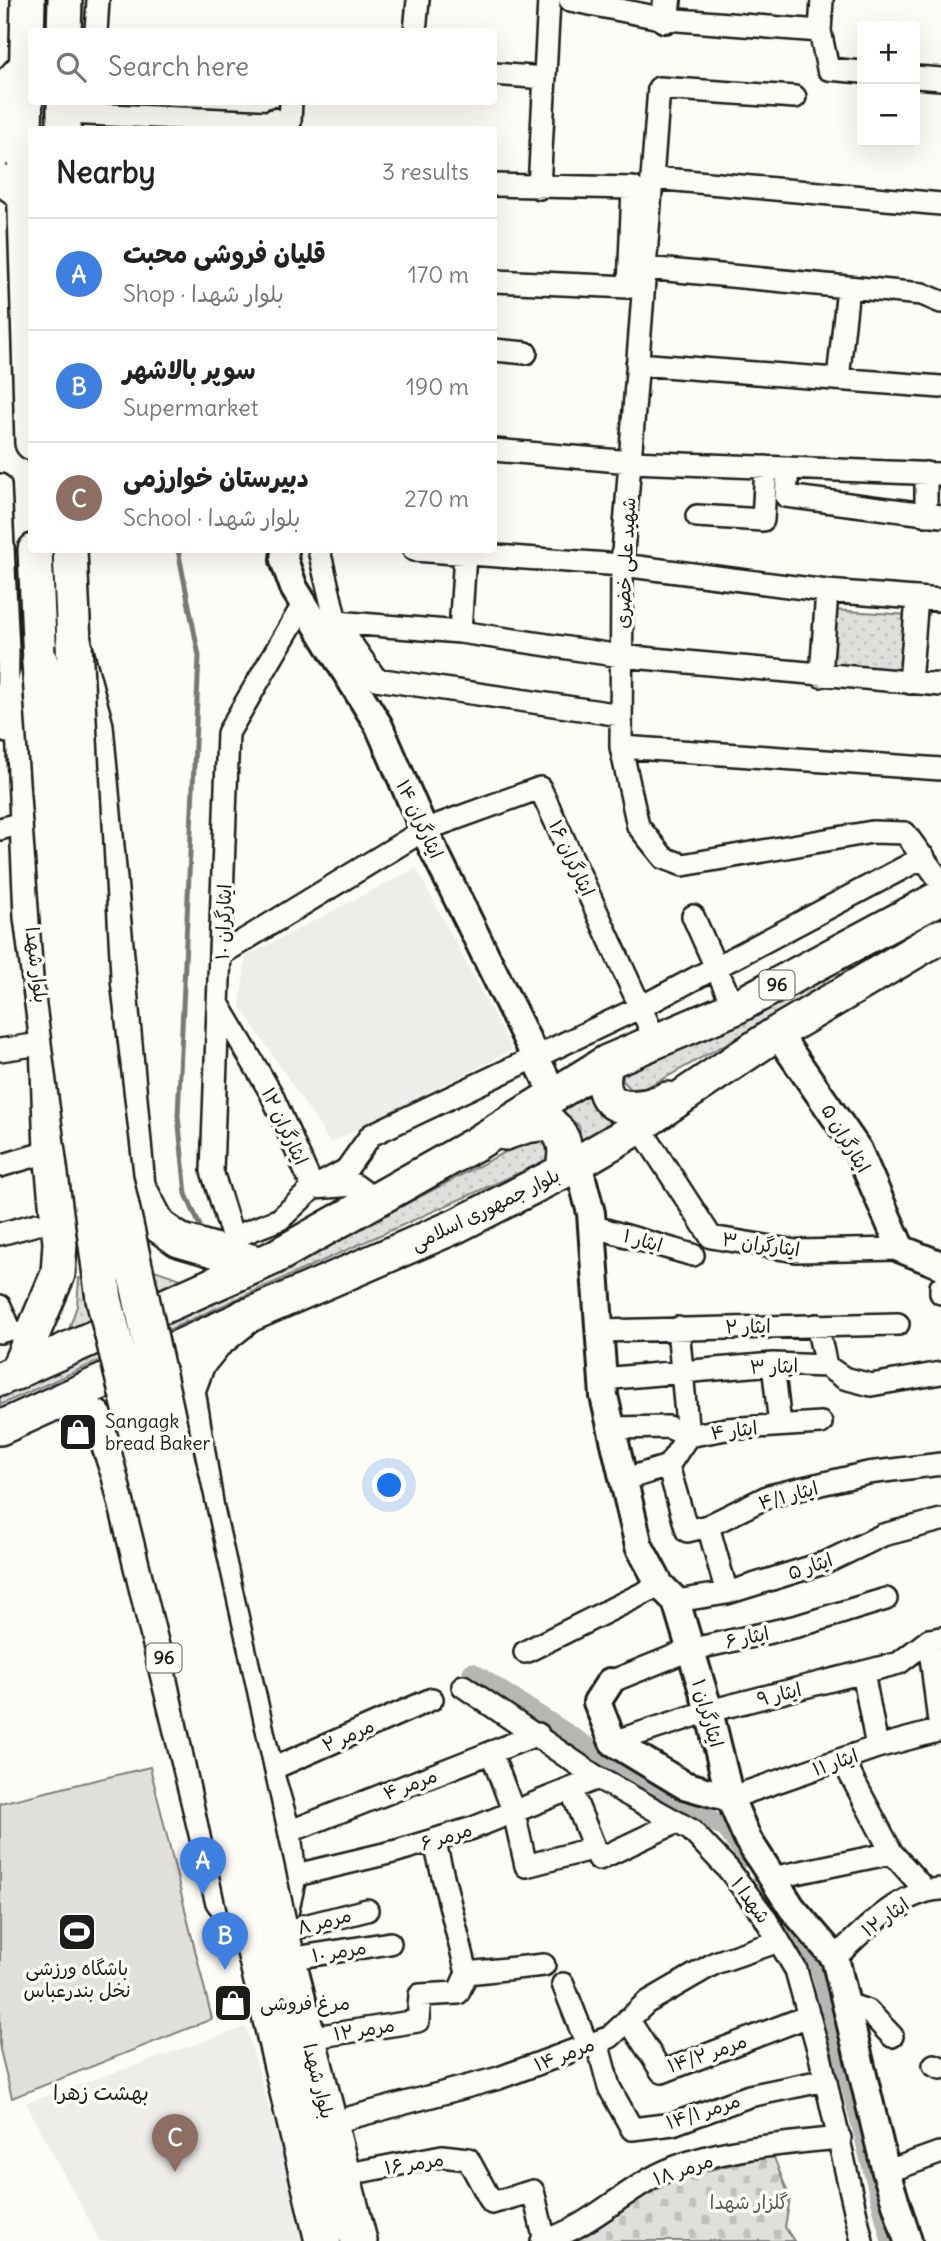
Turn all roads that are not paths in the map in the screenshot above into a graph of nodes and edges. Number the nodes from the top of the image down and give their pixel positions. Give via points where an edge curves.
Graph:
1 (28, 0) edge
2 (65, 0) edge
3 (98, 0) edge
4 (418, 0) edge
5 (549, 0) edge
6 (570, 0) edge
7 (822, 0) edge
8 (666, 10) edge
9 (64, 28) edge
10 (96, 28) edge
11 (415, 28) edge
12 (820, 31) junction
13 (27, 63) junction
14 (857, 72) edge
15 (497, 74) edge
16 (920, 77) edge
17 (545, 78) junction
18 (941, 79) edge
19 (0, 92) edge
20 (795, 97) dead end
21 (64, 115) edge
22 (0, 116) edge
23 (280, 118) edge
24 (0, 150) edge
25 (653, 178) junction
26 (497, 185) edge
27 (12, 187) edge
28 (539, 188) junction
29 (941, 204) edge
30 (646, 268) junction
31 (497, 281) edge
32 (848, 288) junction
33 (941, 302) edge
34 (497, 350) edge
35 (526, 353) dead end
36 (637, 364) junction
37 (838, 379) junction
38 (941, 387) edge
39 (28, 392) edge
40 (497, 450) edge
41 (631, 462) junction
42 (766, 467) junction
43 (788, 468) junction
44 (934, 474) edge
45 (0, 485) edge
46 (934, 515) edge
47 (697, 516) dead end
48 (34, 553) edge
49 (70, 553) edge
50 (282, 553) edge
51 (320, 553) edge
52 (452, 553) edge
53 (465, 554) junction
54 (622, 565) junction
55 (827, 592) junction
56 (917, 598) junction
57 (3, 599) edge
58 (941, 600) edge
59 (304, 603) junction
60 (337, 622) junction
61 (460, 632) junction
62 (74, 644) junction
63 (16, 654) edge
64 (621, 656) junction
65 (821, 676) junction
66 (910, 682) junction
67 (941, 685) edge
68 (621, 715) junction
69 (10, 731) edge
70 (621, 747) junction
71 (941, 769) edge
72 (14, 825) edge
73 (424, 830) junction
74 (924, 857) junction
75 (941, 881) edge
76 (941, 897) edge
77 (693, 916) dead end
78 (941, 936) edge
79 (223, 953) junction
80 (716, 967) junction
81 (219, 1005) junction
82 (641, 1007) junction
83 (734, 1008) junction
84 (777, 1033) junction
85 (656, 1041) junction
86 (47, 1043) junction
87 (0, 1050) edge
88 (535, 1056) junction
89 (607, 1062) junction
90 (704, 1082) junction
91 (553, 1093) junction
92 (639, 1126) junction
93 (477, 1143) junction
94 (51, 1151) junction
95 (0, 1166) edge
96 (570, 1168) junction
97 (313, 1188) junction
98 (377, 1201) junction
99 (152, 1213) junction
100 (592, 1226) junction
101 (0, 1234) edge
102 (49, 1234) junction
103 (901, 1249) junction
104 (243, 1253) junction
105 (693, 1255) dead end
106 (941, 1265) edge
107 (941, 1287) edge
108 (941, 1293) edge
109 (0, 1306) edge
110 (246, 1317) junction
111 (898, 1324) dead end
112 (817, 1325) junction
113 (678, 1328) junction
114 (5, 1330) edge
115 (599, 1331) junction
116 (772, 1364) junction
117 (825, 1366) junction
118 (682, 1372) junction
119 (941, 1373) edge
120 (8, 1376) edge
121 (603, 1379) junction
122 (61, 1401) junction
123 (821, 1423) dead end
124 (780, 1424) junction
125 (0, 1428) edge
126 (611, 1428) junction
127 (688, 1436) junction
128 (197, 1459) junction
129 (941, 1464) edge
130 (668, 1466) junction
131 (120, 1476) junction
132 (623, 1480) junction
133 (941, 1520) edge
134 (708, 1526) junction
135 (668, 1593) junction
136 (727, 1593) junction
137 (886, 1599) dead end
138 (935, 1639) edge
139 (690, 1650) junction
140 (525, 1652) dead end
141 (863, 1672) junction
142 (610, 1682) joint
143 (463, 1686) dead end
144 (432, 1699) dead end
145 (709, 1712) junction
146 (940, 1730) edge
147 (538, 1734) junction
148 (613, 1742) junction
149 (877, 1747) junction
150 (491, 1752) junction
151 (842, 1759) junction
152 (265, 1772) junction
153 (598, 1778) junction
154 (571, 1790) junction
155 (730, 1798) junction
156 (514, 1813) junction
157 (677, 1822) junction
158 (283, 1834) junction
159 (434, 1840) junction
160 (595, 1848) junction
161 (892, 1853) junction
162 (288, 1877) junction
163 (772, 1878) junction
164 (937, 1891) edge
165 (367, 1910) dead end
166 (274, 1936) junction
167 (779, 1941) junction
168 (390, 1943) dead end
169 (835, 1958) junction
170 (544, 1965) dead end
171 (467, 1973) junction
172 (564, 1984) dead end
173 (846, 2004) junction
174 (809, 2016) junction
175 (628, 2020) junction
176 (892, 2036) dead end
177 (308, 2038) junction
178 (592, 2044) junction
179 (826, 2080) junction
180 (330, 2123) junction
181 (839, 2138) junction
182 (939, 2153) dead end
183 (886, 2172) junction
184 (343, 2175) junction
185 (323, 2241) edge
186 (359, 2241) edge
187 (543, 2241) edge
188 (862, 2241) edge
189 (908, 2241) edge

1 - 13 main road
2 - 9 main road
3 - 10 street
4 - 11 street
5 - 17 street
6 - 8 street
7 - 12 street
8 - 12 street
12 - 14 street via 828,69
13 - 19 main road
13 - 27 main road
15 - 17 street
16 - 18 street
17 - 28 street
20 - 25 street, شهید علی خضری via 659,89
21 - 23 street
22 - 24 main road via 4,131
25 - 29 street
25 - 30 street, شهید علی خضری
26 - 28 street
27 - 39 main road
28 - 31 street via 633,188 629,286
30 - 32 street
30 - 36 street, شهید علی خضری
32 - 33 street via 922,294
32 - 37 street
34 - 35 street
36 - 37 street
36 - 41 street, شهید علی خضری
37 - 38 street
40 - 41 street
41 - 42 street
41 - 54 street, شهید علی خضری
42 - 43 street
42 - 47 street via 762,520
43 - 44 street
43 - 46 street via 786,496
44 - 46 street
45 - 57 street
48 - 63 main road, بلوار شهدا
49 - 62 main road
50 - 59 street, ایثارگران ۱۴
51 - 60 street
52 - 53 street
53 - 54 street
53 - 61 street
54 - 55 street
54 - 64 street, شهید علی خضری
55 - 56 street
55 - 65 street
56 - 58 street
56 - 66 street
57 - 63 street
59 - 73 street, ایثارگران ۱۴ via 379,726
59 - 79 street, ایثارگران ۱۰ via 228,733
60 - 61 street
60 - 68 street via 376,679
61 - 64 street
62 - 99 main road via 96,726 138,1186
62 - 166 highway, bridge via 92,986 116,1179
63 - 69 main road, بلوار شهدا
63 - 166 highway, bridge via 104,1299 192,1657
64 - 65 street
64 - 68 street, شهید علی خضری
65 - 66 street
66 - 67 street
68 - 70 street, شهید علی خضری
69 - 72 main road, بلوار شهدا
70 - 71 street
70 - 74 street, شهید علی خضری via 638,827 664,858 683,866 872,832 905,833
72 - 86 main road, بلوار شهدا
73 - 79 street
73 - 82 street, ایثارگران ۱۶ via 540,788
73 - 88 street, ایثارگران ۱۴
74 - 75 street, شهید علی خضری
74 - 80 street
76 - 83 main road, 96
77 - 80 street
78 - 84 main road, بلوار جمهوری اسلامی / 96
79 - 81 street, ایثارگران ۱۰
80 - 82 street
80 - 83 street
81 - 97 street, ایثارگران ۱۲ via 271,1093
81 - 104 street, ایثارگران ۱۰ via 212,1171
82 - 85 street, ایثارگران ۱۶
82 - 88 street
83 - 85 main road, 96
84 - 90 main road, بلوار جمهوری اسلامی / 96
84 - 103 street, ایثارگران ۵ via 858,1150
85 - 89 main road, 96
86 - 87 street
86 - 94 main road, بلوار شهدا
88 - 91 street, ایثارگران ۱۴
88 - 97 street via 371,1135 346,1170
89 - 90 main road via 603,1092 612,1102 632,1110
89 - 91 main road, 96
90 - 92 main road, بلوار جمهوری اسلامی / 96
91 - 93 main road, 96
92 - 96 main road, بلوار جمهوری اسلامی / 96
92 - 103 street, ایثارگران ۳ via 711,1237 796,1251
93 - 96 main road via 550,1123 561,1132
93 - 98 main road, 96
94 - 95 street
94 - 102 main road, بلوار شهدا
96 - 100 street, ایثارگران ۱
96 - 110 main road, بلوار جمهوری اسلامی / 96 via 456,1226
97 - 98 street, ایثارگران ۱۲ via 355,1185
97 - 104 street
98 - 104 main road, 96
99 - 102 main road via 140,1230 122,1243 102,1249 80,1250
99 - 104 main road via 159,1226 178,1240
100 - 105 street, ایثار ۱
100 - 115 street, ایثارگران ۱
101 - 102 street
102 - 120 main road, بلوار شهدا via 58,1274
103 - 106 street
104 - 120 main road, 96
107 - 108 street
109 - 114 street
110 - 122 main road, بلوار جمهوری اسلامی
110 - 128 highway, 96 via 214,1342 190,1376 187,1390
111 - 112 street, ایثار ۲
112 - 113 street, ایثار ۲
112 - 117 street
113 - 115 street, ایثار ۲
113 - 118 street
115 - 121 street, ایثارگران ۱
116 - 117 street, ایثار ۳
116 - 118 street, ایثار ۳
116 - 124 street
117 - 119 street, ایثار ۳ via 844,1378 871,1385
118 - 121 street, ایثار ۳
118 - 127 street
121 - 126 street, ایثارگران ۱
122 - 125 main road, بلوار جمهوری اسلامی
122 - 131 highway, 96 via 95,1418
123 - 124 street, ایثار ۴
124 - 127 street, ایثار ۴
126 - 127 street via 668,1427
126 - 132 street, ایثارگران ۱
127 - 130 street, ایثار ۴
128 - 131 highway via 177,1443 152,1440 136,1447
128 - 152 highway, 96
129 - 134 street, ایثار ۴/۱ via 868,1474 769,1496
130 - 132 street
130 - 134 street via 687,1531
131 - 166 highway, 96 via 223,1899
132 - 135 street, ایثارگران ۱ via 639,1546
133 - 136 street, ایثار ۵ via 883,1535 827,1562
134 - 136 street
135 - 136 street, ایثار ۵
135 - 139 street, ایثارگران ۱
135 - 140 street, ایثار ۵
137 - 139 street, ایثار ۶ via 798,1626
138 - 141 street, ایثار ۹ via 899,1663
138 - 146 street
139 - 142 street, ایثار ۶
139 - 145 street, ایثارگران ۱
141 - 145 street, ایثار ۹
141 - 149 street
142 - 148 street via 597,1702
143 - 147 street, شهدا ۱
144 - 152 street, مرمر ۲
145 - 148 street, ایثار ۹
145 - 155 street, ایثارگران ۱
146 - 149 street, ایثار ۱۱
147 - 150 street, مرمر ۴
147 - 153 street, شهدا ۱
148 - 155 street via 684,1785
149 - 151 street, ایثار ۱۱
150 - 156 street
150 - 158 street, مرمر ۴
151 - 155 street, ایثار ۱۱
151 - 161 street
152 - 158 highway, 96
153 - 154 street, مرمر ۶
153 - 157 street, شهدا ۱
154 - 156 street, مرمر ۶
154 - 160 street
155 - 163 street, ایثارگران ۱ via 748,1840
156 - 159 street, مرمر ۶
156 - 160 street via 526,1866
157 - 160 street via 599,1859
157 - 167 street, شهدا ۱ via 691,1830 729,1870
158 - 162 highway, 96
159 - 162 street, مرمر ۶
159 - 171 street
161 - 163 street
161 - 164 street
162 - 166 highway, 96
163 - 169 street, ایثارگران ۱
164 - 169 street, ایثار ۱۲ via 873,1921
165 - 166 street, مرمر ۸
166 - 168 street, مرمر ۱۰
166 - 177 highway, بلوار شهدا / 96
166 - 185 highway, بلوار شهدا / 96
167 - 174 street, شهدا ۱ via 796,1970
167 - 175 street, مرمر ۱۴ via 715,1964 646,2003
169 - 173 street, ایثارگران ۱
170 - 171 street
171 - 177 street, مرمر ۱۲ via 458,1993 420,1995 418,2021
172 - 178 street
173 - 176 street via 869,2011
173 - 183 street, ایثارگران ۱
174 - 175 street, مرمر ۱۴/۲ via 662,2072
174 - 179 street, شهدا ۱
175 - 178 street, مرمر ۱۴ via 610,2037
177 - 180 highway, بلوار شهدا / 96
178 - 179 street, مرمر ۱۴/۱ via 608,2087 632,2129 673,2124 749,2096
178 - 180 street, مرمر ۱۴ via 499,2078
179 - 181 street, شهدا ۱
180 - 184 highway, بلوار شهدا / 96
181 - 187 street, مرمر ۱۸ via 775,2144 694,2161 652,2177 562,2235
181 - 188 street, شهدا ۱
182 - 183 street
183 - 189 street, ایثارگران ۱
184 - 186 highway, بلوار شهدا / 96
184 - 187 street, مرمر ۱۶ via 442,2156 468,2159 492,2203 533,2191

